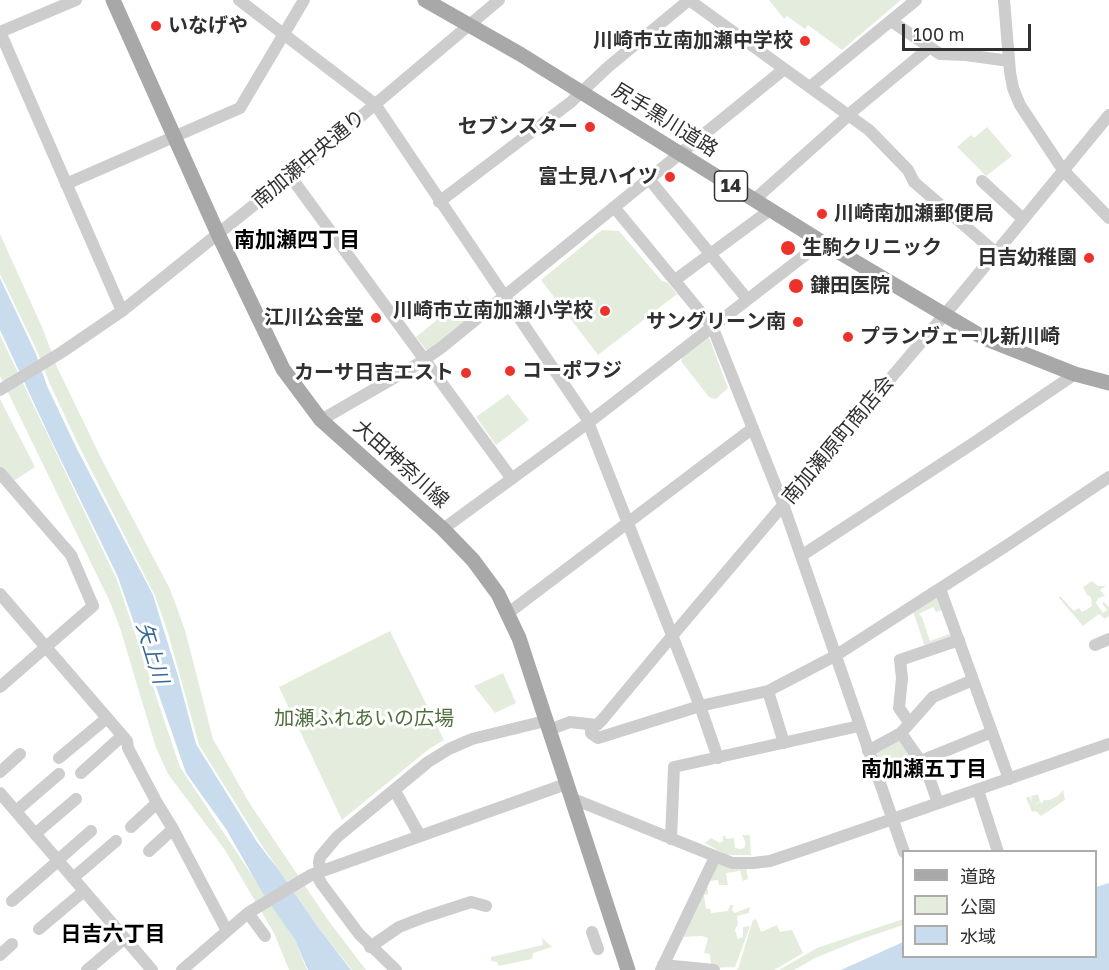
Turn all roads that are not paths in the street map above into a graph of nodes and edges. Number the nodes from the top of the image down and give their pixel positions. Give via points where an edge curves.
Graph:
1 (76, 0) edge
2 (113, 0) edge
3 (239, 0) edge
4 (304, 0) edge
5 (425, 0) edge
6 (499, 0) edge
7 (916, 0) edge
8 (1004, 0) edge
9 (891, 21) junction
10 (470, 25) junction
11 (0, 32) edge
12 (283, 34) junction
13 (929, 48) junction
14 (1009, 61) junction
15 (783, 69) junction
16 (810, 87) junction
17 (580, 92) junction
18 (375, 104) junction
19 (1109, 115) edge
20 (848, 116) junction
21 (175, 136) junction
22 (680, 154) junction
23 (1063, 170) junction
24 (290, 176) junction
25 (649, 179) junction
26 (982, 182) dead end
27 (66, 183) junction
28 (754, 201) junction
29 (439, 202) junction
30 (614, 207) junction
31 (770, 210) junction
32 (1109, 218) edge
33 (1023, 219) junction
34 (218, 234) junction
35 (822, 242) junction
36 (995, 252) junction
37 (710, 254) junction
38 (675, 280) junction
39 (503, 296) junction
40 (747, 299) junction
41 (122, 311) junction
42 (945, 314) junction
43 (712, 326) junction
44 (425, 359) junction
45 (1075, 374) junction
46 (1109, 383) edge
47 (2, 389) edge
48 (321, 420) junction
49 (588, 423) junction
50 (753, 428) junction
51 (0, 473) edge
52 (1109, 477) edge
53 (512, 479) junction
54 (783, 504) junction
55 (628, 523) junction
56 (443, 529) junction
57 (801, 556) junction
58 (940, 588) junction
59 (0, 594) edge
60 (507, 614) junction
61 (672, 636) junction
62 (1109, 639) edge
63 (959, 640) junction
64 (1095, 645) dead end
65 (46, 648) junction
66 (835, 656) junction
67 (973, 680) junction
68 (0, 687) edge
69 (768, 691) junction
70 (700, 706) junction
71 (106, 718) junction
72 (909, 722) junction
73 (547, 725) junction
74 (591, 726) junction
75 (859, 726) junction
76 (992, 732) junction
77 (901, 733) junction
78 (122, 736) junction
79 (784, 743) junction
80 (1109, 744) edge
81 (868, 751) junction
82 (20, 754) dead end
83 (59, 758) dead end
84 (718, 758) junction
85 (923, 760) junction
86 (0, 772) edge
87 (81, 773) dead end
88 (59, 774) dead end
89 (1009, 778) junction
90 (978, 790) junction
91 (394, 791) junction
92 (568, 791) junction
93 (76, 799) dead end
94 (6, 803) edge
95 (157, 803) junction
96 (938, 803) junction
97 (892, 819) junction
98 (131, 827) dead end
99 (173, 829) junction
100 (91, 831) dead end
101 (35, 834) junction
102 (420, 837) junction
103 (671, 839) junction
104 (116, 841) dead end
105 (902, 850) edge
106 (997, 850) edge
107 (148, 851) dead end
108 (715, 857) junction
109 (58, 861) junction
110 (315, 873) junction
111 (73, 878) junction
112 (84, 891) junction
113 (12, 901) dead end
114 (486, 906) dead end
115 (249, 911) junction
116 (39, 929) dead end
117 (227, 931) junction
118 (592, 932) dead end
119 (265, 936) dead end
120 (124, 938) junction
121 (12, 944) dead end
122 (370, 947) junction
123 (598, 949) dead end
124 (0, 955) edge
125 (662, 968) edge
126 (87, 970) edge
127 (152, 970) edge
128 (182, 970) edge
129 (396, 970) edge
130 (628, 970) edge
131 (714, 970) edge

1 - 11 street
2 - 21 main road, 大田神奈川線
3 - 12 street
4 - 12 street
5 - 10 main road, 尻手黒川道路 / 14
6 - 10 street, 南加瀬中央通り
7 - 9 street
8 - 14 street
9 - 13 street
9 - 16 street
10 - 17 main road, 尻手黒川道路 / 14
10 - 18 street, 南加瀬中央通り
11 - 27 street
12 - 18 street
12 - 21 street via 240,108
13 - 14 street via 940,54
13 - 20 street
14 - 23 street via 1020,105
15 - 16 street
15 - 17 street via 689,0
15 - 22 street
16 - 20 street
17 - 22 main road, 尻手黒川道路 / 14
17 - 29 street
18 - 24 street, 南加瀬中央通り
18 - 29 street
19 - 23 street, 南加瀬原町商店会
20 - 28 street
20 - 36 street via 876,137 908,170 914,182
21 - 27 street
21 - 34 main road, 大田神奈川線
22 - 25 street
22 - 28 main road, 尻手黒川道路 / 14
23 - 32 street
23 - 33 street, 南加瀬原町商店会
24 - 34 street, 南加瀬中央通り
24 - 44 street
25 - 30 street
25 - 37 street
26 - 33 street
27 - 41 street
28 - 31 main road, 尻手黒川道路 / 14
29 - 39 street
30 - 38 street
30 - 39 street
31 - 35 main road, 尻手黒川道路 / 14
31 - 37 street
33 - 36 street, 南加瀬原町商店会
34 - 41 street, 南加瀬中央通り
34 - 48 main road, 大田神奈川線 via 283,369
35 - 40 street
35 - 42 main road, 尻手黒川道路 / 14
36 - 42 street, 南加瀬原町商店会
37 - 38 street
37 - 40 street
38 - 43 street
39 - 44 street
39 - 49 street
40 - 43 street
41 - 47 street, 南加瀬中央通り
42 - 45 main road, 尻手黒川道路 / 14 via 984,338
42 - 54 street, 南加瀬原町商店会
43 - 49 street
43 - 50 street
44 - 48 street
44 - 53 street
45 - 46 main road, 尻手黒川道路 / 14
45 - 57 street
48 - 56 main road, 大田神奈川線
49 - 53 street
49 - 55 street
50 - 54 street
50 - 55 street
51 - 65 street via 71,555 93,606
52 - 58 street
53 - 56 street
54 - 57 street
54 - 61 street, 南加瀬原町商店会
55 - 60 street
55 - 61 street
56 - 60 main road, 大田神奈川線 via 473,560 498,594
57 - 66 street
58 - 63 street
58 - 66 street
59 - 65 street
60 - 73 main road, 大田神奈川線 via 519,638
61 - 70 street
61 - 74 street, 南加瀬原町商店会 via 602,720
62 - 64 street
63 - 67 street
63 - 72 street via 900,660 899,708
65 - 68 street
65 - 71 street
66 - 69 street
66 - 75 street
67 - 72 street via 933,697
67 - 76 street
69 - 70 street
69 - 79 street
70 - 74 street via 598,738 591,733
70 - 84 street
71 - 78 street
71 - 83 street
72 - 77 street
73 - 74 street via 570,722
73 - 91 street via 472,740 449,749
73 - 92 main road, 大田神奈川線
75 - 79 street
75 - 81 street
76 - 85 street
76 - 89 street
77 - 81 street
77 - 85 street
78 - 87 street
78 - 95 street
79 - 84 street
80 - 89 street
81 - 97 street
82 - 86 street
84 - 103 street via 674,767
85 - 96 street
88 - 94 street
89 - 90 street
90 - 96 street
90 - 106 street
91 - 102 street
91 - 110 street via 337,837 320,857
92 - 102 street
92 - 103 street
92 - 130 main road, 大田神奈川線
93 - 101 street
94 - 101 street
95 - 98 street
95 - 99 street
96 - 97 street
97 - 105 street
97 - 108 street via 770,861 732,863
99 - 107 street
99 - 117 street
100 - 109 street
101 - 109 street
102 - 110 street
103 - 108 street
104 - 111 street
108 - 125 street
109 - 111 street
109 - 113 street
110 - 115 street
110 - 122 street
111 - 112 street
112 - 116 street
112 - 120 street
114 - 122 street via 471,902 425,917 399,927
115 - 117 street
115 - 119 street
117 - 128 street
118 - 123 street
120 - 126 street
120 - 127 street
121 - 124 street
122 - 129 street
125 - 131 street

